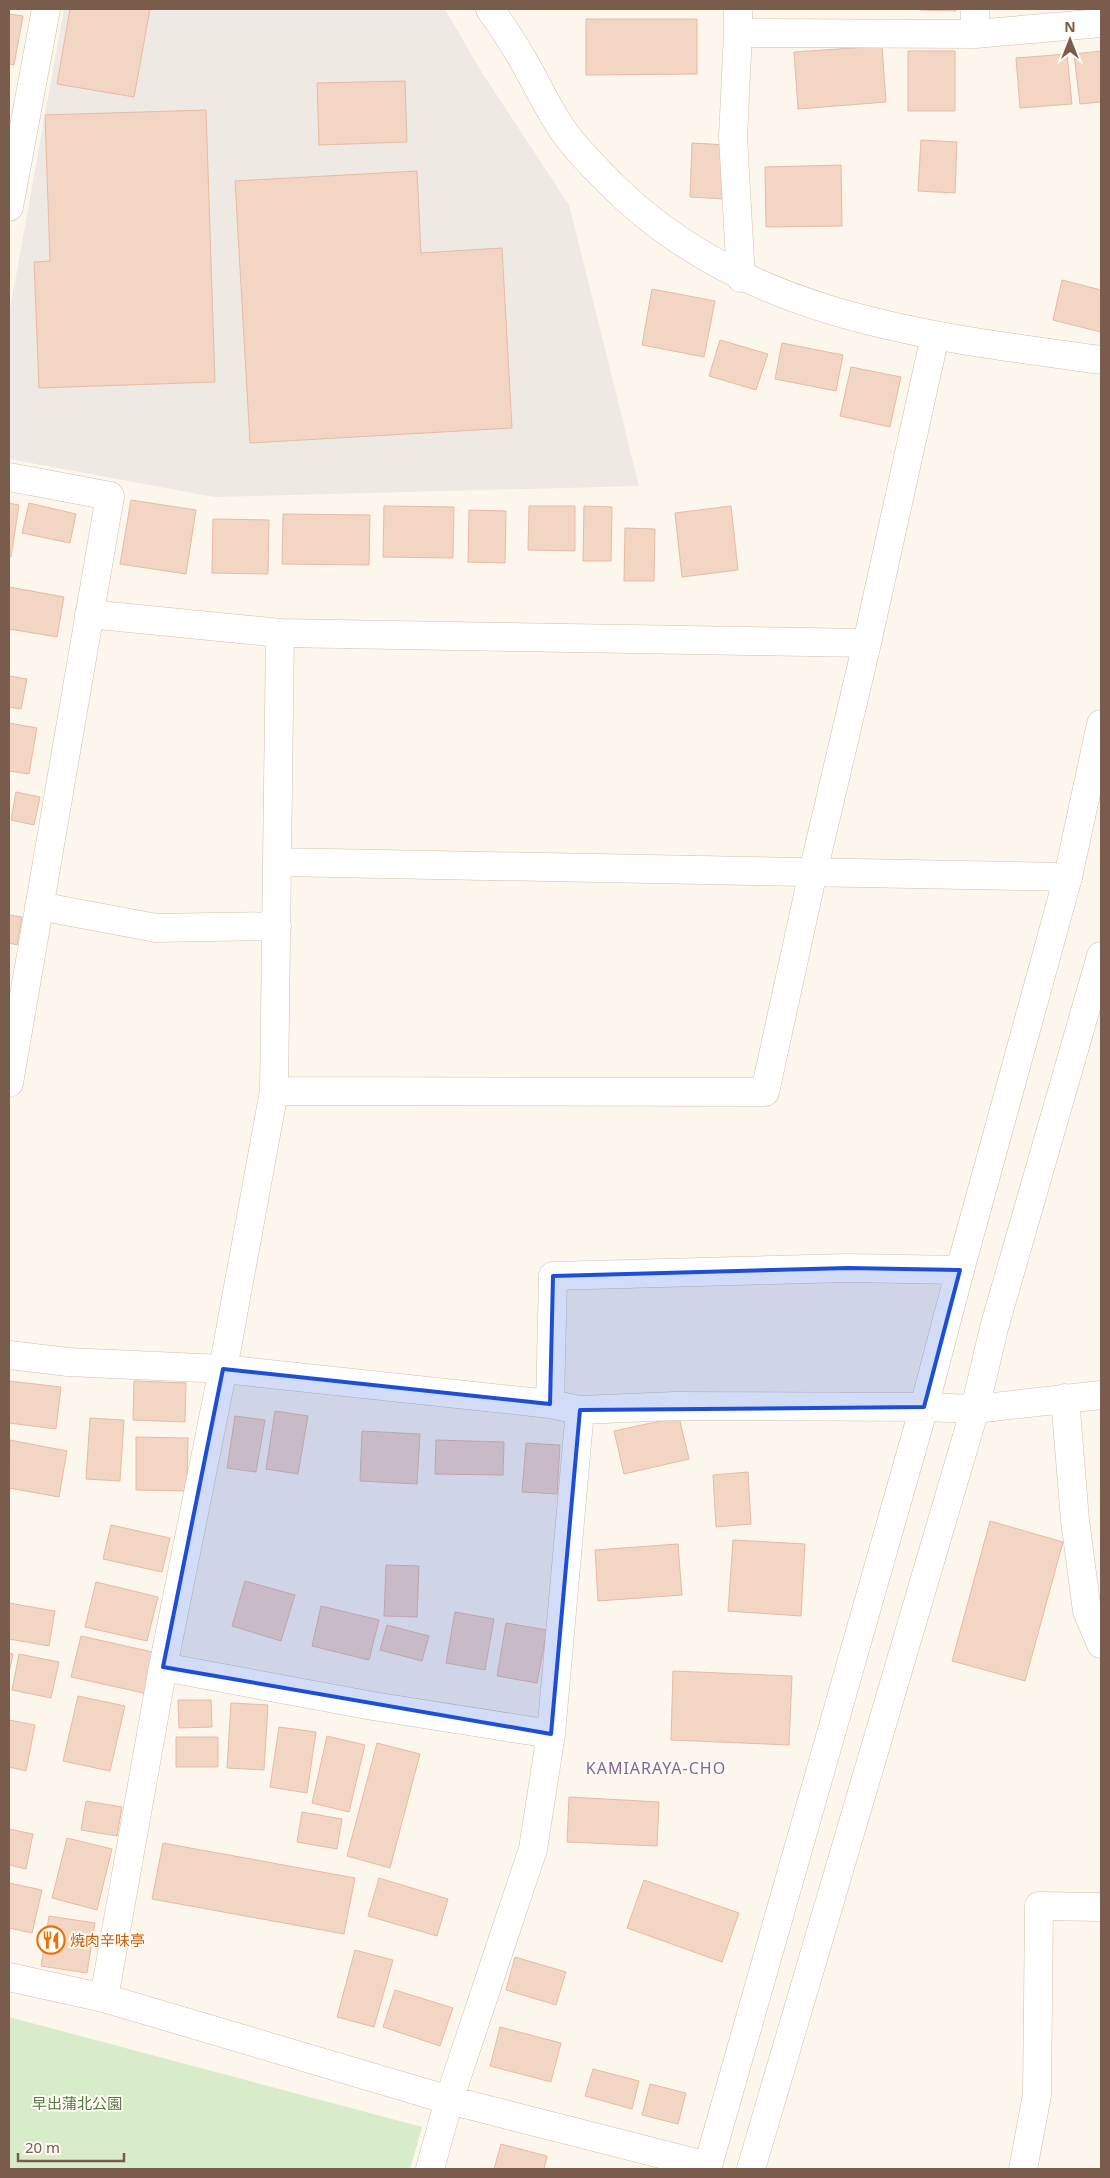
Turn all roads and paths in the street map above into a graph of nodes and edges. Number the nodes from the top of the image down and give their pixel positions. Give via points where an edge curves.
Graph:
1 (46, 9) edge
2 (490, 9) edge
3 (738, 21) edge
4 (975, 21) edge
5 (1101, 23) edge
6 (14, 145) edge
7 (10, 194) edge
8 (741, 278) junction
9 (936, 336) junction
10 (1101, 360) edge
11 (9, 477) edge
12 (89, 614) junction
13 (280, 633) junction
14 (867, 643) junction
15 (1101, 724) edge
16 (278, 862) junction
17 (813, 872) junction
18 (1068, 877) junction
19 (39, 906) junction
20 (277, 926) junction
21 (1101, 956) edge
22 (9, 1084) edge
23 (274, 1091) junction
24 (960, 1270) junction
25 (9, 1355) edge
26 (223, 1369) junction
27 (1101, 1395) edge
28 (1065, 1398) junction
29 (550, 1404) junction
30 (924, 1407) junction
31 (976, 1409) junction
32 (580, 1410) junction
33 (1101, 1644) edge
34 (163, 1667) junction
35 (550, 1734) junction
36 (1101, 1907) edge
37 (9, 1977) edge
38 (104, 1998) junction
39 (449, 2100) junction
40 (707, 2168) edge
41 (430, 2169) edge
42 (751, 2169) edge
43 (1024, 2169) edge

1 - 6 street
2 - 8 street via 562,129 591,164 648,218
3 - 4 street
3 - 8 street via 732,138
4 - 5 street
6 - 7 street
8 - 9 street via 812,306
9 - 10 street
9 - 14 street
11 - 12 street via 110,496
12 - 13 street
12 - 19 street
13 - 14 street
13 - 16 street
14 - 17 street
15 - 18 street
16 - 17 street
16 - 20 street
17 - 18 street
17 - 23 street via 765,1092
18 - 24 street
19 - 20 street via 156,928
19 - 22 street
20 - 23 street
21 - 31 street via 994,1328
23 - 26 street
24 - 29 street via 848,1268 553,1276
24 - 30 street
25 - 26 street via 68,1362
26 - 29 street
26 - 34 street
27 - 28 street
28 - 31 street
28 - 33 street via 1074,1520 1087,1611
29 - 32 street
30 - 31 street
30 - 32 street via 675,1406
30 - 40 street
31 - 42 street
32 - 35 street
34 - 35 street
34 - 38 street
35 - 39 street via 534,1849
36 - 43 street via 1039,1906 1037,2095
37 - 38 street
38 - 39 street
39 - 40 street
39 - 41 street

